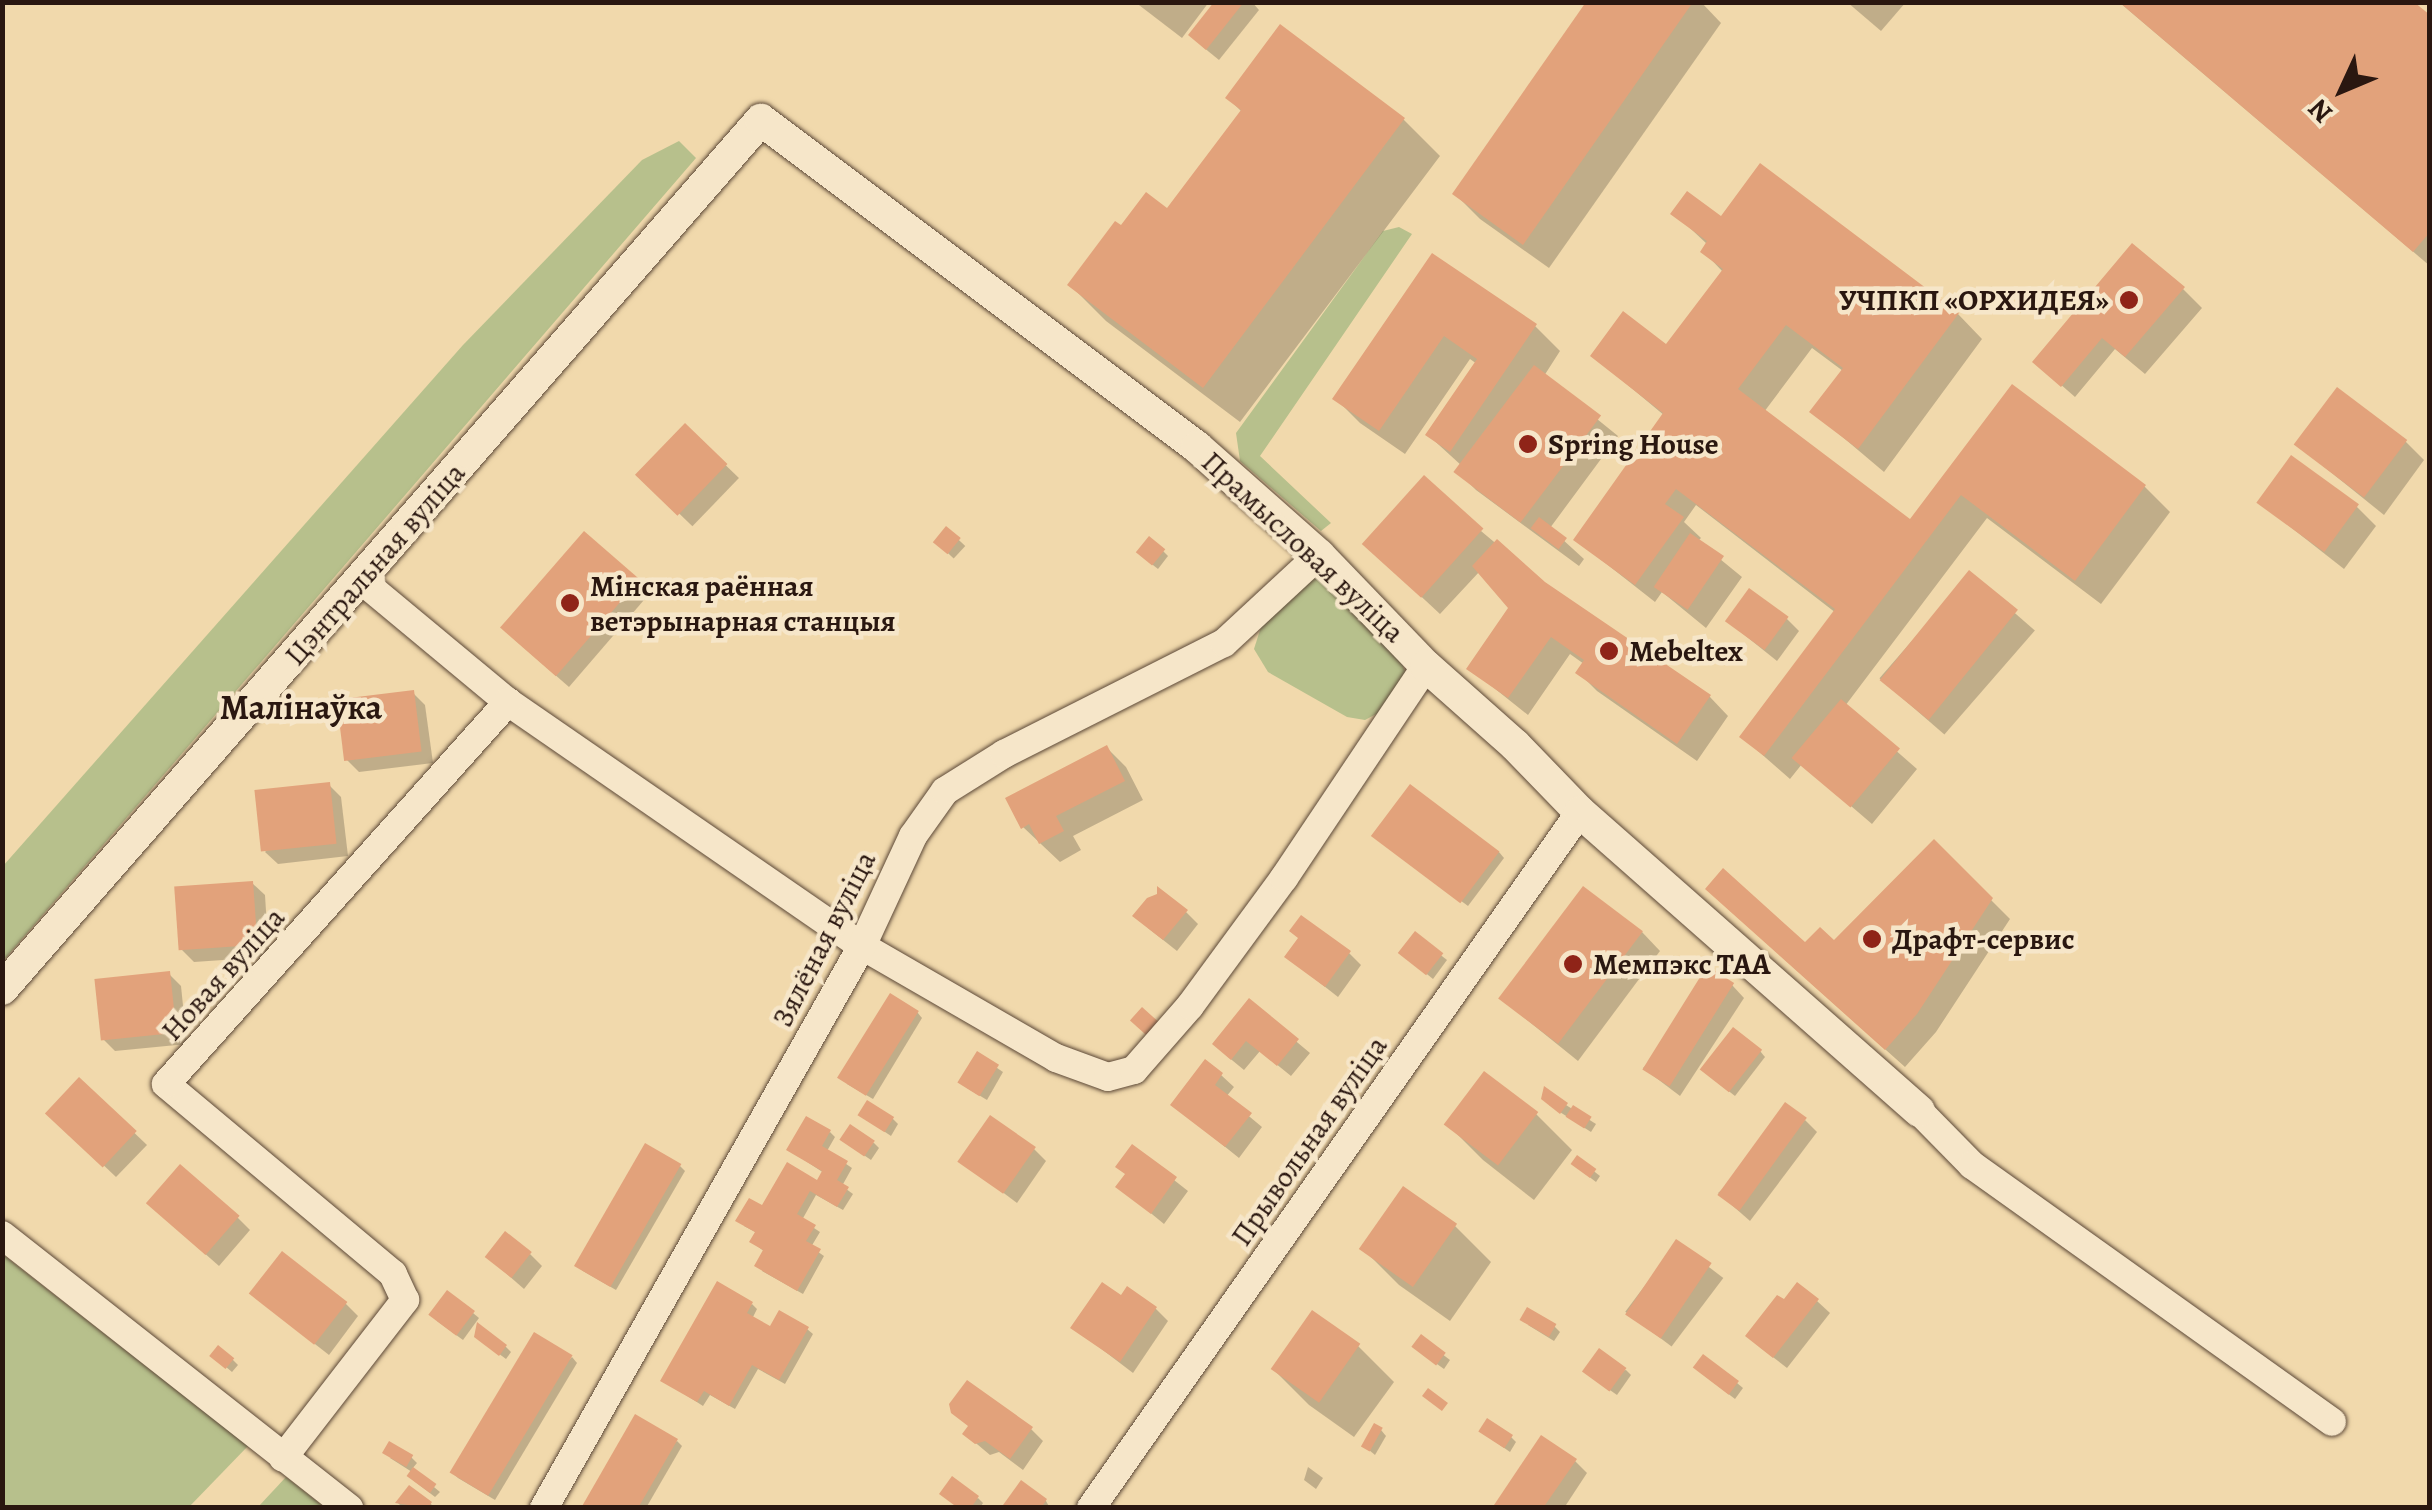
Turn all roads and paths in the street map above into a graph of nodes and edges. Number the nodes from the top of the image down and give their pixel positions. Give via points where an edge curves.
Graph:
1 (665, 227) joint
2 (1319, 555) junction
3 (361, 580) junction
4 (1426, 666) junction
5 (508, 702) junction
6 (1580, 812) junction
7 (862, 946) junction
8 (2, 989) edge
9 (1919, 1111) joint
10 (2, 1235) edge
11 (2332, 1422) dead end
12 (283, 1458) junction
13 (349, 1508) edge
14 (544, 1508) edge
15 (1092, 1508) edge

1 - 2 street, Прамысловая вуліца via 761,120 1197,447
1 - 3 street, Цэнтральная вуліца
2 - 4 street, Прамысловая вуліца
2 - 7 street, Зялёная вуліца via 1224,644 1004,754 945,791 913,836
3 - 5 street
3 - 8 street, Цэнтральная вуліца
4 - 6 street, Прамысловая вуліца
4 - 7 street via 1284,878 1134,1070 1108,1077 1056,1058
5 - 7 street
5 - 12 street, Новая вуліца via 166,1084 393,1274 404,1300
6 - 9 street, Прамысловая вуліца
6 - 15 street, Прывольная вуліца
7 - 14 street, Зялёная вуліца
9 - 11 street via 1972,1165
10 - 12 street
12 - 13 street

